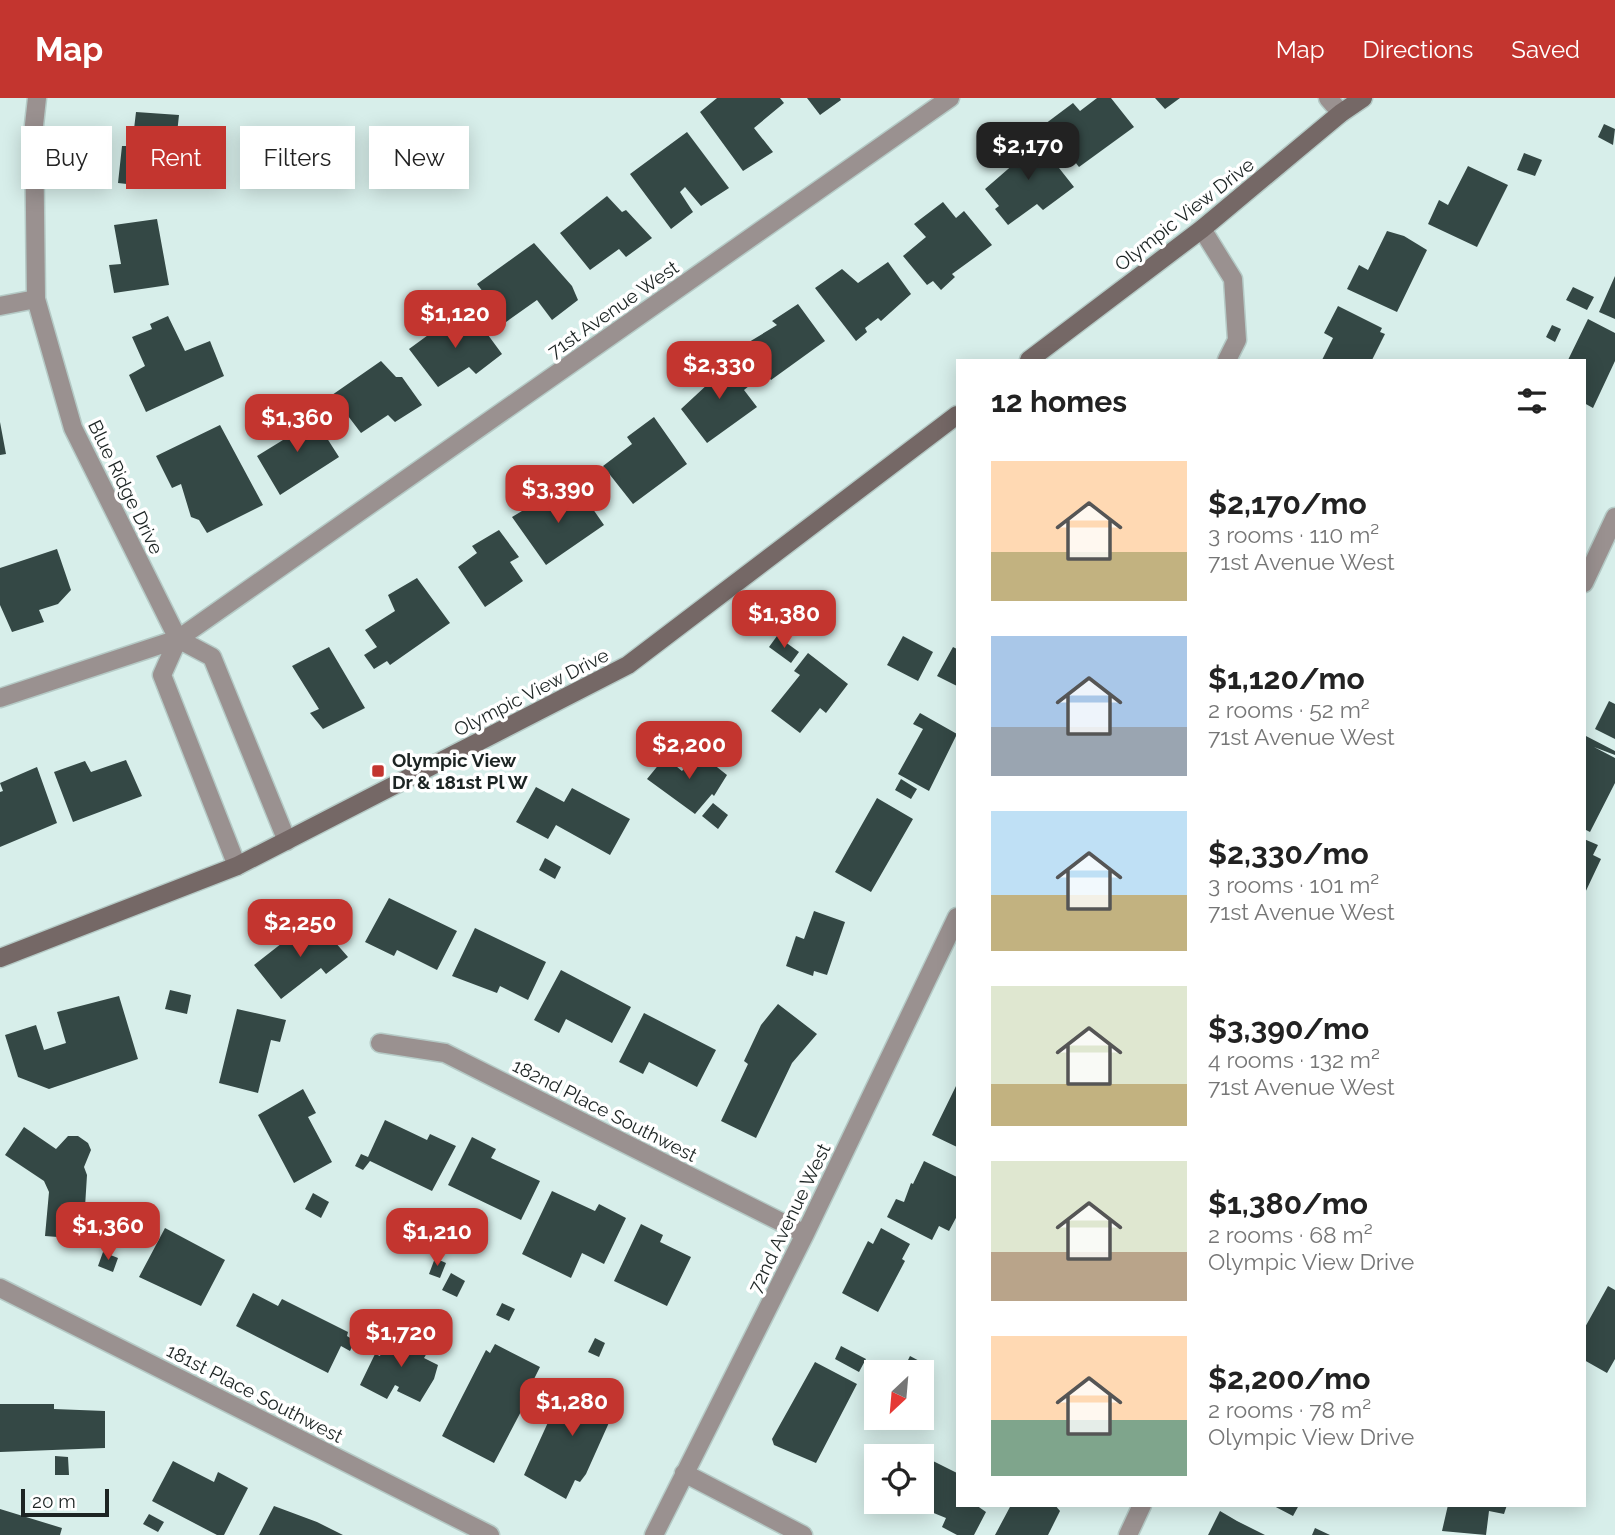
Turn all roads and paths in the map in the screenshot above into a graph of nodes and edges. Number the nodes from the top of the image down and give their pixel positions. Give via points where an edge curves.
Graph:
1 (37, 98) edge
2 (950, 98) edge
3 (1328, 98) edge
4 (1363, 98) edge
5 (1341, 113) junction
6 (1202, 229) junction
7 (36, 299) junction
8 (0, 306) edge
9 (1030, 359) edge
10 (1228, 359) edge
11 (956, 416) edge
12 (1615, 517) edge
13 (1586, 579) edge
14 (178, 639) junction
15 (0, 698) edge
16 (288, 841) junction
17 (237, 866) junction
18 (956, 919) edge
19 (0, 958) edge
20 (380, 1043) dead end
21 (805, 1234) junction
22 (0, 1288) edge
23 (684, 1473) junction
24 (1141, 1507) edge
25 (490, 1535) edge
26 (654, 1535) edge
27 (803, 1535) edge
28 (1128, 1535) edge

1 - 7 street, Blue Ridge Drive
2 - 14 street, 71st Avenue West
3 - 5 street
4 - 5 main road, Olympic View Drive
5 - 6 main road, Olympic View Drive
6 - 9 main road, Olympic View Drive
6 - 10 street via 1233,279 1237,340
7 - 8 street
7 - 14 street, Blue Ridge Drive via 73,428
11 - 16 main road, Olympic View Drive via 628,665
12 - 13 street
14 - 15 street, 71st Avenue West
14 - 16 street via 212,657
14 - 17 street via 162,675
16 - 17 main road, Olympic View Drive
17 - 19 main road, Olympic View Drive
18 - 21 street, 72nd Avenue West
20 - 21 street, 182nd Place Southwest via 445,1053
21 - 23 street, 72nd Avenue West
22 - 25 street, 181st Place Southwest
23 - 26 street, 72nd Avenue West
23 - 27 street
24 - 28 street

